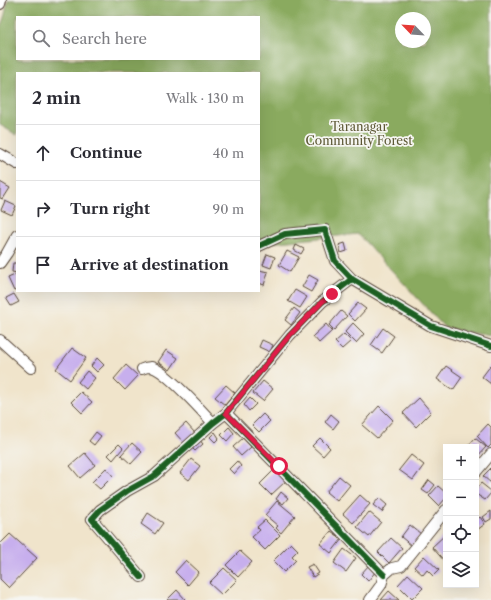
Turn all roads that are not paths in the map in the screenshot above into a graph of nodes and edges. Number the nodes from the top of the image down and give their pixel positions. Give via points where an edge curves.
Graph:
1 (1, 0) edge
2 (0, 4) edge
3 (0, 154) edge
4 (16, 163) edge
5 (16, 236) edge
6 (260, 246) edge
7 (0, 263) edge
8 (352, 279) junction
9 (0, 340) edge
10 (491, 346) edge
11 (31, 368) dead end
12 (142, 369) dead end
13 (226, 413) junction
14 (213, 423) junction
15 (491, 454) edge
16 (479, 468) edge
17 (443, 514) edge
18 (384, 575) junction
19 (141, 577) dead end
20 (370, 600) edge

1 - 2 street
3 - 4 street
5 - 7 street
6 - 8 street via 285,234 325,230 335,261
8 - 10 street via 431,326
8 - 13 street via 322,302 290,335
9 - 11 street
12 - 14 street via 150,367 159,371
13 - 14 street
13 - 18 street
14 - 19 street via 154,476 127,491 100,510 92,519
15 - 16 street
17 - 18 street via 400,566 392,568
18 - 20 street via 381,585

